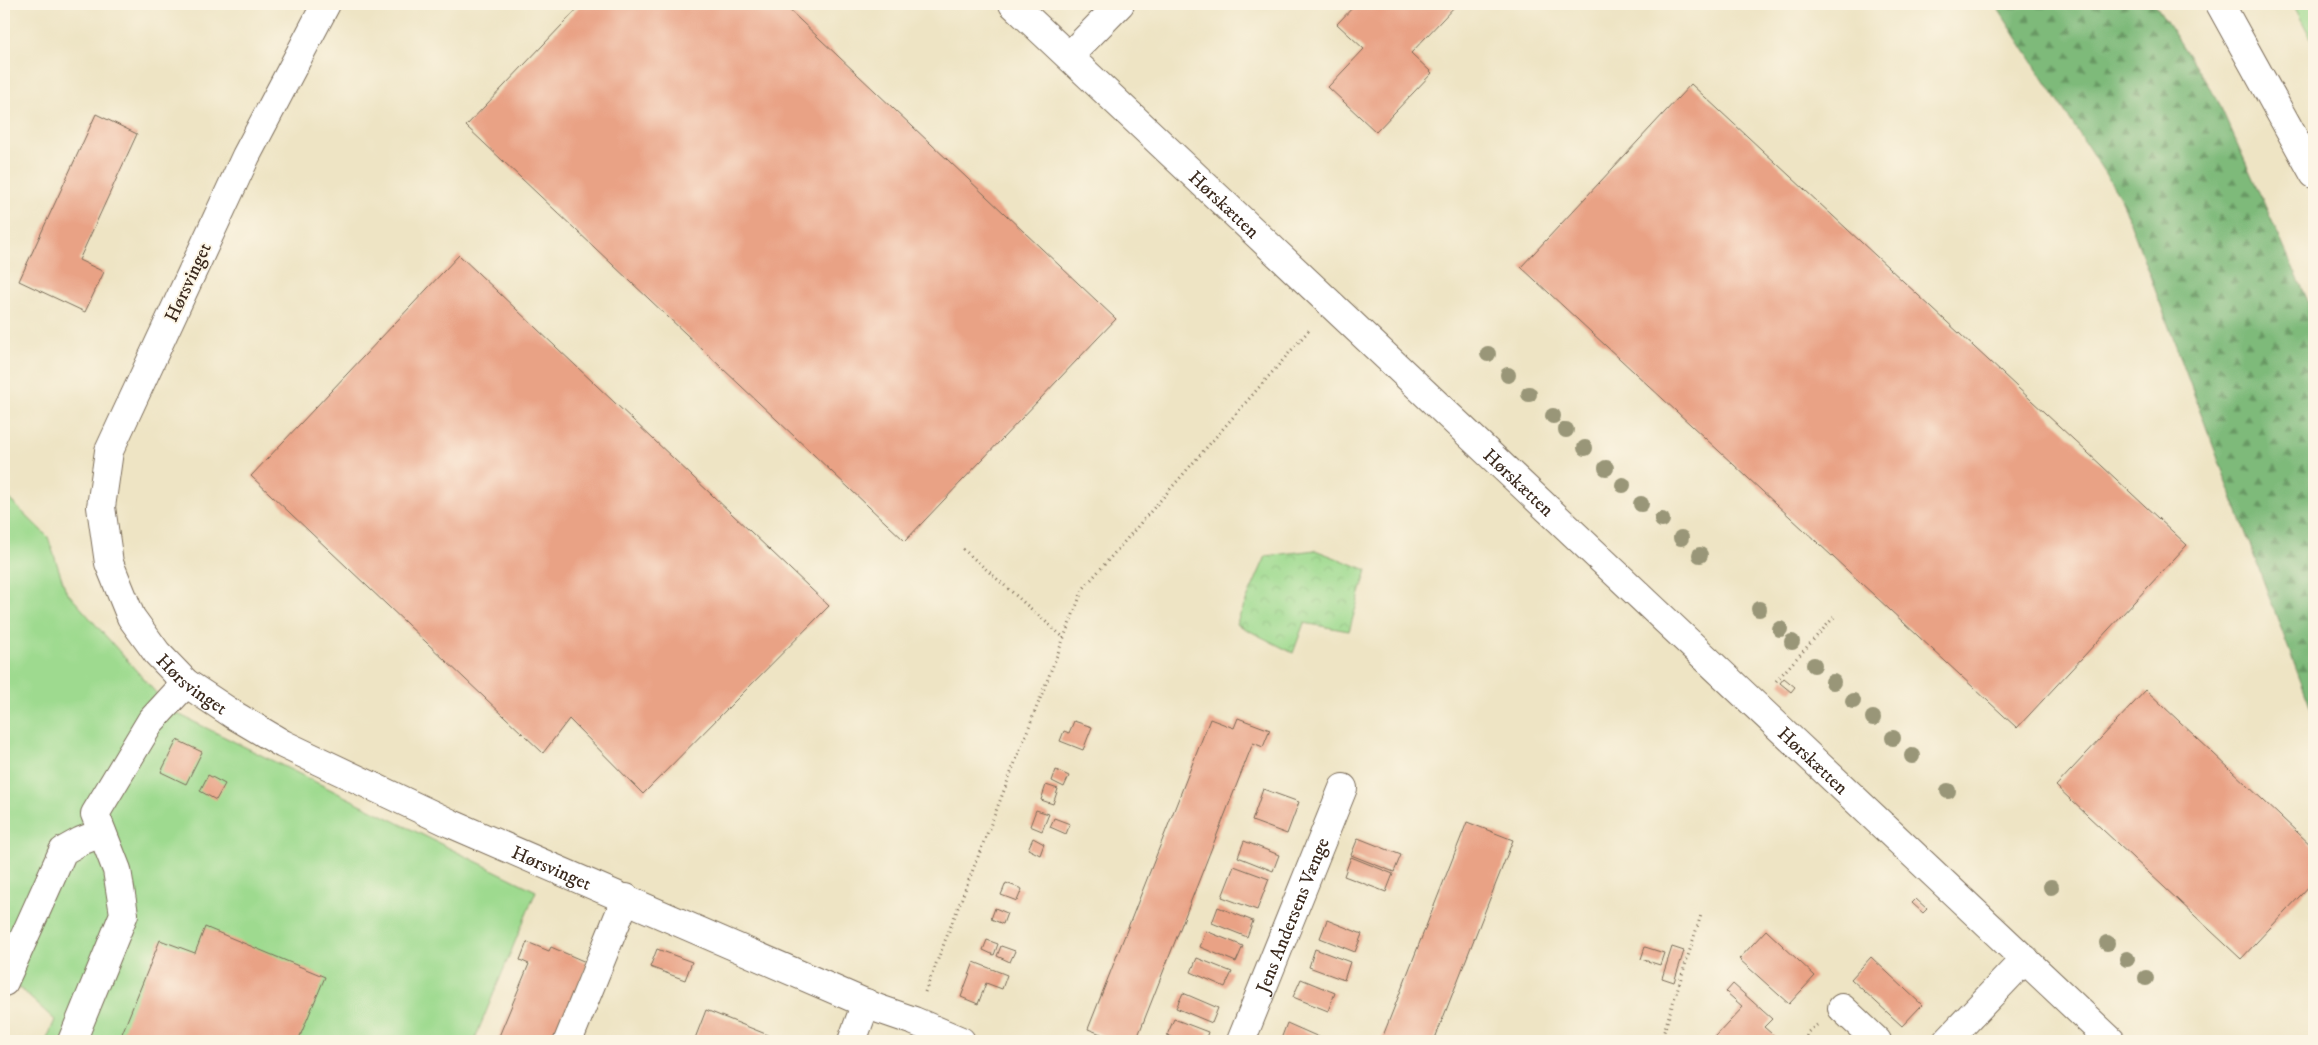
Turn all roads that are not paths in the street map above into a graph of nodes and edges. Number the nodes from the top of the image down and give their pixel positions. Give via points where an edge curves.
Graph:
1 (326, 4) edge
2 (1013, 4) edge
3 (1120, 4) edge
4 (2220, 4) edge
5 (1069, 56) junction
6 (2314, 174) edge
7 (186, 683) junction
8 (1343, 788) dead end
9 (102, 833) junction
10 (626, 898) junction
11 (2025, 959) junction
12 (4, 982) edge
13 (873, 1006) junction
14 (1842, 1008) dead end
15 (72, 1041) edge
16 (568, 1041) edge
17 (852, 1041) edge
18 (960, 1041) edge
19 (1241, 1041) edge
20 (1877, 1041) edge
21 (1947, 1041) edge
22 (2111, 1041) edge

1 - 7 main road, Hørsvinget via 246,156 108,451 101,507 109,563 130,617 156,653
2 - 5 main road, Hørskætten
3 - 5 main road
4 - 6 main road
5 - 11 main road, Hørskætten
7 - 9 main road via 151,721 95,814
7 - 10 main road, Hørsvinget via 283,744 452,824
8 - 19 main road, Jens Andersens Vænge
9 - 12 main road via 64,851
9 - 15 main road via 117,870 124,914
10 - 13 main road, Hørsvinget
10 - 16 main road
11 - 21 main road
11 - 22 main road, Hørskætten
13 - 17 main road
13 - 18 main road
14 - 20 main road

